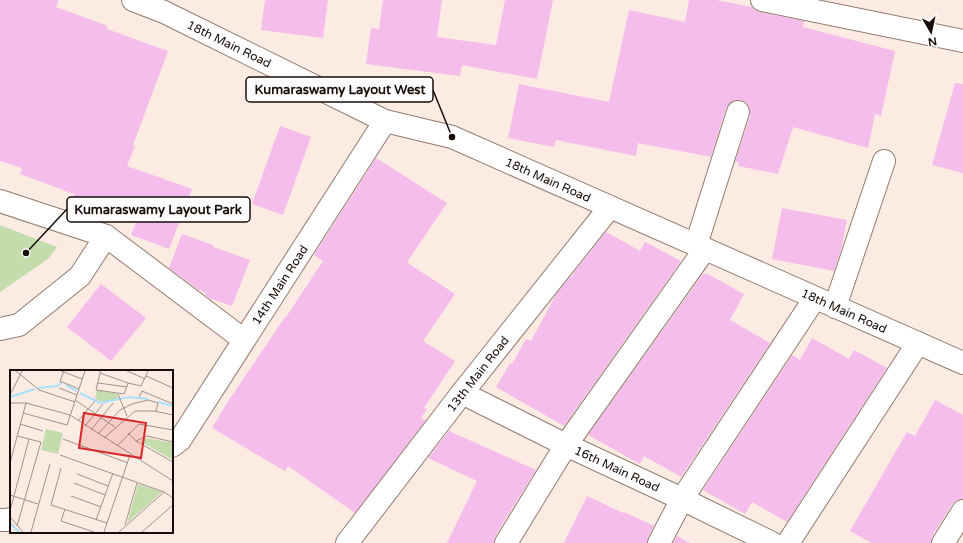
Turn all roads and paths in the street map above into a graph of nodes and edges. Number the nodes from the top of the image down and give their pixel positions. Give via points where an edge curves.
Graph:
1 (133, 0) edge
2 (762, 0) edge
3 (165, 6) edge
4 (963, 41) edge
5 (738, 112) dead end
6 (385, 121) junction
7 (884, 161) dead end
8 (0, 201) edge
9 (610, 207) junction
10 (106, 236) junction
11 (700, 247) junction
12 (815, 298) junction
13 (835, 307) junction
14 (0, 329) edge
15 (244, 340) junction
16 (918, 343) junction
17 (963, 363) edge
18 (462, 393) junction
19 (173, 445) edge
20 (566, 445) junction
21 (682, 499) junction
22 (963, 511) edge
23 (10, 519) edge
24 (0, 520) edge
25 (346, 543) edge
26 (506, 543) edge
27 (659, 543) edge
28 (772, 543) edge
29 (788, 543) edge
30 (943, 543) edge

1 - 3 street, 18th Main Road
2 - 4 street
3 - 6 street, 18th Main Road
5 - 11 street
6 - 9 street, 18th Main Road via 452,137
6 - 15 street, 14th Main Road
7 - 13 street
8 - 10 street
9 - 11 street, 18th Main Road
9 - 18 street, 13th Main Road
10 - 14 street via 80,276 19,325
10 - 15 street
11 - 12 street, 18th Main Road
11 - 20 street
12 - 13 street, 18th Main Road
12 - 21 street
13 - 16 street, 18th Main Road
15 - 19 street, 14th Main Road via 180,440
16 - 17 street, 18th Main Road
16 - 29 street
18 - 20 street, 16th Main Road
18 - 25 street, 13th Main Road
20 - 21 street, 16th Main Road
20 - 26 street
21 - 27 street
21 - 28 street, 16th Main Road
22 - 30 street
23 - 24 street

